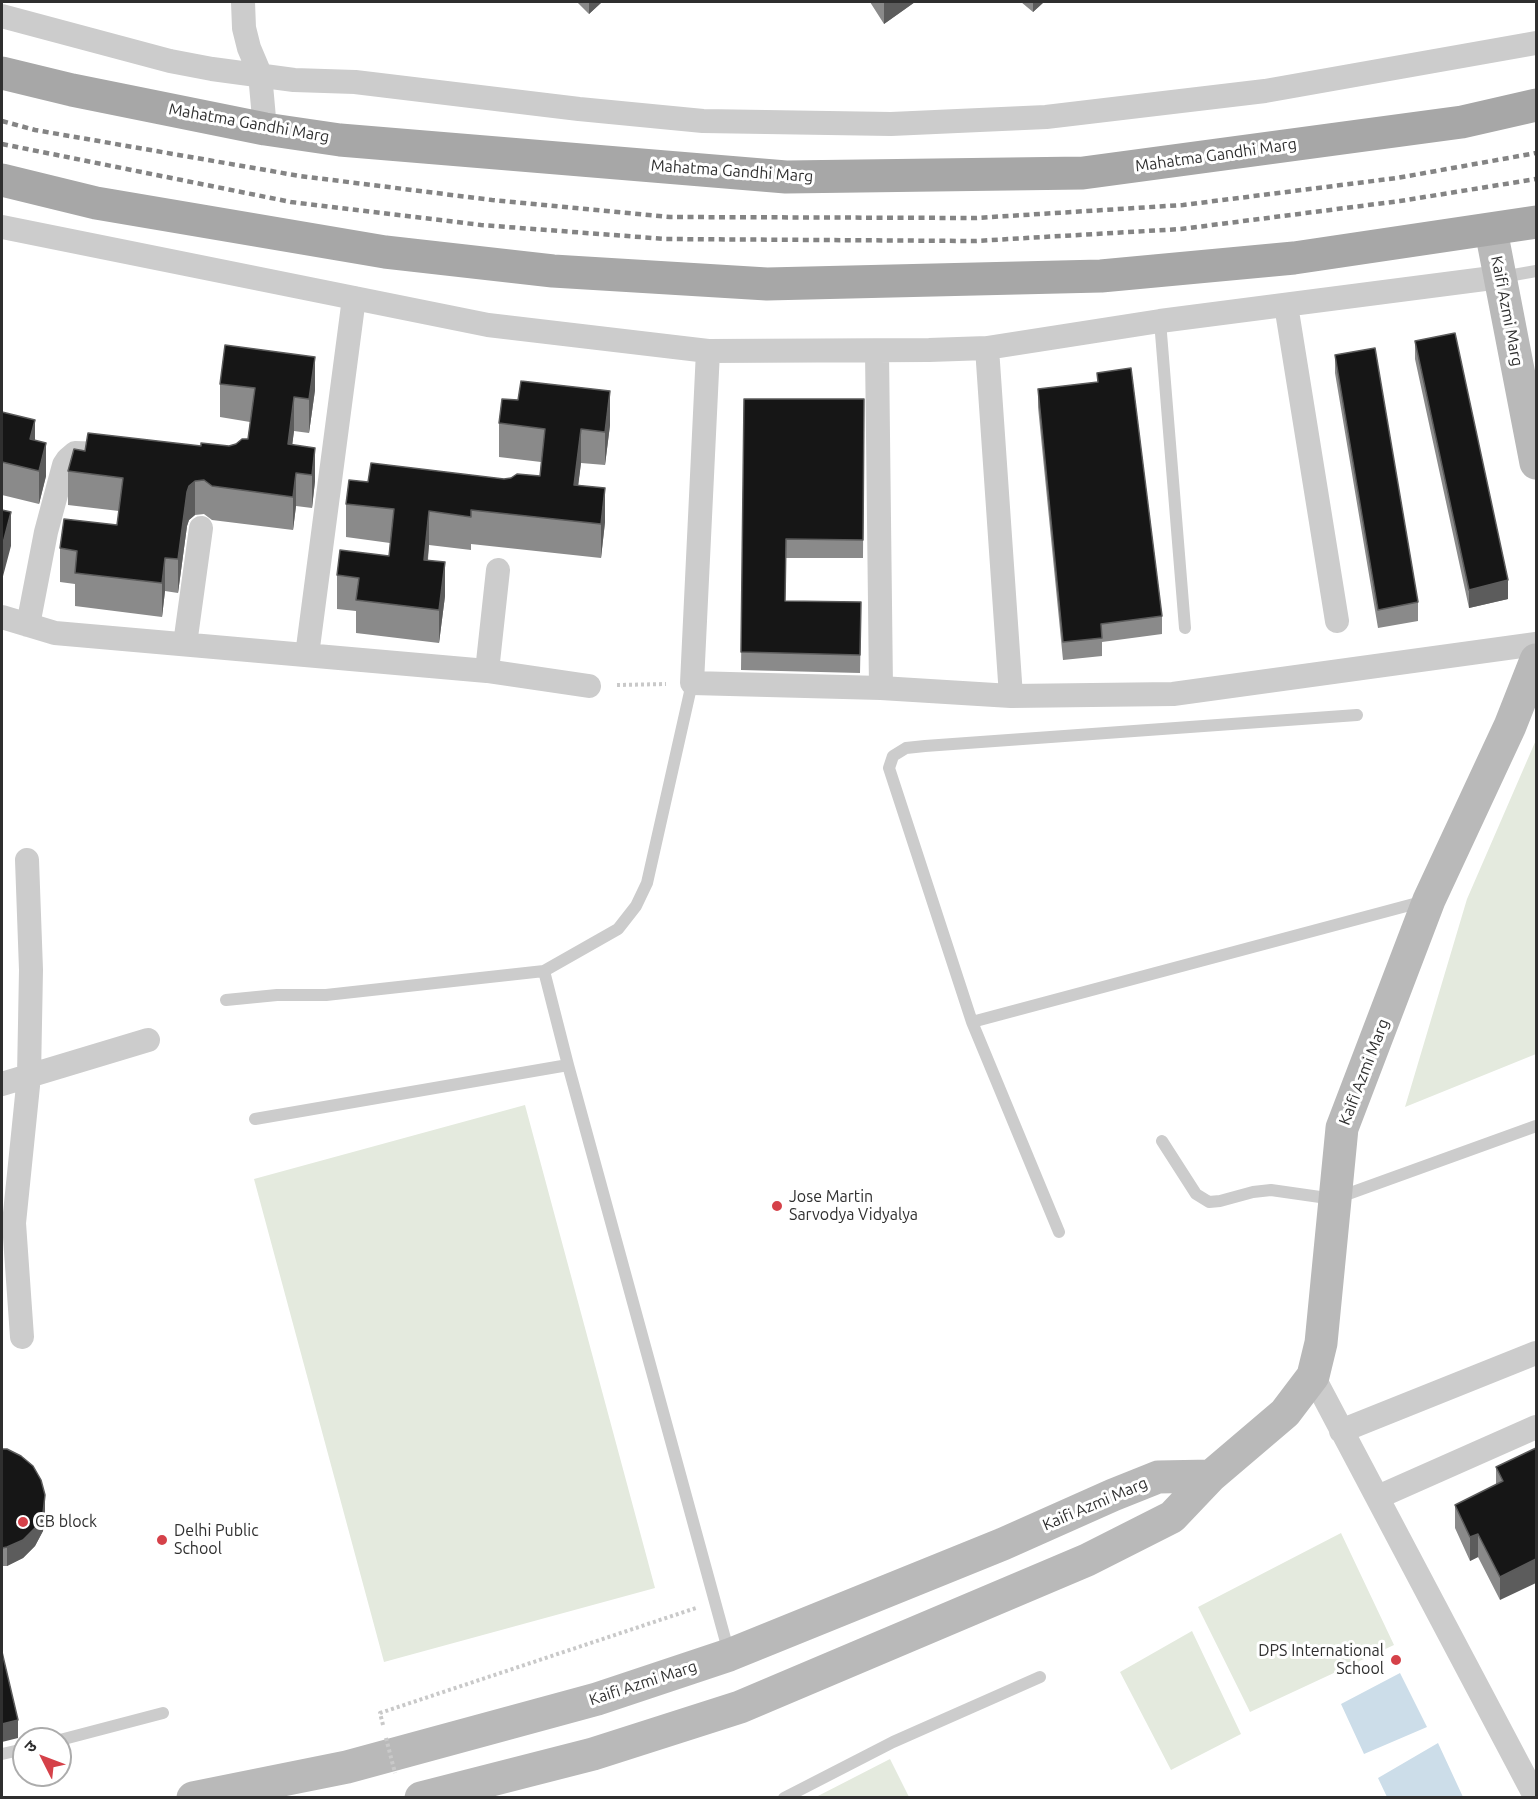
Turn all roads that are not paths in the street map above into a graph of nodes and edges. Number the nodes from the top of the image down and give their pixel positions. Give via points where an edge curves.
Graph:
1 (243, 2) edge
2 (2, 16) edge
3 (1536, 43) edge
4 (2, 73) edge
5 (260, 74) junction
6 (1536, 105) edge
7 (265, 129) junction
8 (2, 180) edge
9 (1536, 222) edge
10 (2, 227) edge
11 (1491, 230) junction
12 (1536, 272) edge
13 (1500, 277) junction
14 (354, 298) junction
15 (1286, 305) junction
16 (1160, 321) junction
17 (987, 348) junction
18 (708, 351) junction
19 (877, 351) junction
20 (129, 456) edge
21 (1536, 463) edge
22 (201, 528) dead end
23 (498, 570) dead end
24 (2, 617) edge
25 (1337, 621) dead end
26 (28, 625) junction
27 (1185, 628) dead end
28 (185, 644) junction
29 (1536, 644) edge
30 (307, 655) junction
31 (1536, 660) edge
32 (487, 671) junction
33 (692, 683) junction
34 (589, 686) road end
35 (880, 688) junction
36 (1011, 696) junction
37 (1357, 715) dead end
38 (27, 860) dead end
39 (1429, 900) junction
40 (544, 971) junction
41 (226, 1000) dead end
42 (972, 1022) junction
43 (147, 1040) dead end
44 (568, 1065) junction
45 (29, 1076) junction
46 (2, 1084) edge
47 (255, 1119) dead end
48 (1536, 1126) edge
49 (1162, 1141) dead end
50 (1334, 1199) junction
51 (1059, 1232) dead end
52 (22, 1337) dead end
53 (1536, 1353) edge
54 (1313, 1376) junction
55 (1536, 1427) edge
56 (1341, 1431) junction
57 (1211, 1476) junction
58 (1378, 1497) junction
59 (729, 1655) junction
60 (1040, 1677) dead end
61 (163, 1713) dead end
62 (72, 1737) edge
63 (193, 1797) edge
64 (421, 1797) edge
65 (784, 1797) edge
66 (1536, 1797) edge

1 - 5 street via 244,27
2 - 5 street via 170,61
3 - 5 street via 1265,91 1046,117 891,124 703,121
4 - 7 main road, Mahatma Gandhi Marg
5 - 7 street
6 - 7 main road, Mahatma Gandhi Marg via 1462,122 1083,173 786,177 340,140
8 - 11 main road via 96,203 385,252 553,271 767,284 1101,276 1294,258
9 - 11 main road
10 - 14 street
11 - 13 street, Kaifi Azmi Marg
12 - 13 lane
13 - 15 street
13 - 21 street, Kaifi Azmi Marg
14 - 18 street via 488,325
14 - 30 street via 342,479
15 - 16 street
15 - 25 street
16 - 17 street
16 - 27 lane
17 - 19 street
17 - 36 street
18 - 19 street
18 - 33 street
19 - 35 street
20 - 26 street via 75,453 64,465
22 - 28 street
23 - 32 street
24 - 26 street
26 - 28 street via 55,633
28 - 30 street
29 - 36 street via 1173,694
30 - 32 street
31 - 39 street, Kaifi Azmi Marg via 1510,726
32 - 34 street
33 - 35 street
33 - 40 lane via 647,883 636,906 618,929
35 - 36 street
37 - 42 lane via 925,746 906,748 893,756 889,768
38 - 45 street
39 - 42 lane
39 - 50 street, Kaifi Azmi Marg via 1342,1128
40 - 41 lane via 352,993
40 - 44 lane
42 - 51 lane
43 - 45 street
44 - 47 lane
44 - 59 lane
45 - 46 street
45 - 52 street via 14,1223
48 - 50 lane
49 - 50 lane via 1196,1194 1209,1202 1271,1190
50 - 54 street, Kaifi Azmi Marg via 1320,1343
53 - 56 street
54 - 56 street
54 - 57 street, Kaifi Azmi Marg via 1285,1413
55 - 58 street
56 - 58 street
57 - 59 street, Kaifi Azmi Marg via 1158,1477
57 - 64 street via 1172,1517 1139,1534 1014,1592 740,1707 592,1754
58 - 66 street
59 - 63 street, Kaifi Azmi Marg via 597,1699 347,1767
60 - 65 lane via 893,1742
61 - 62 lane

